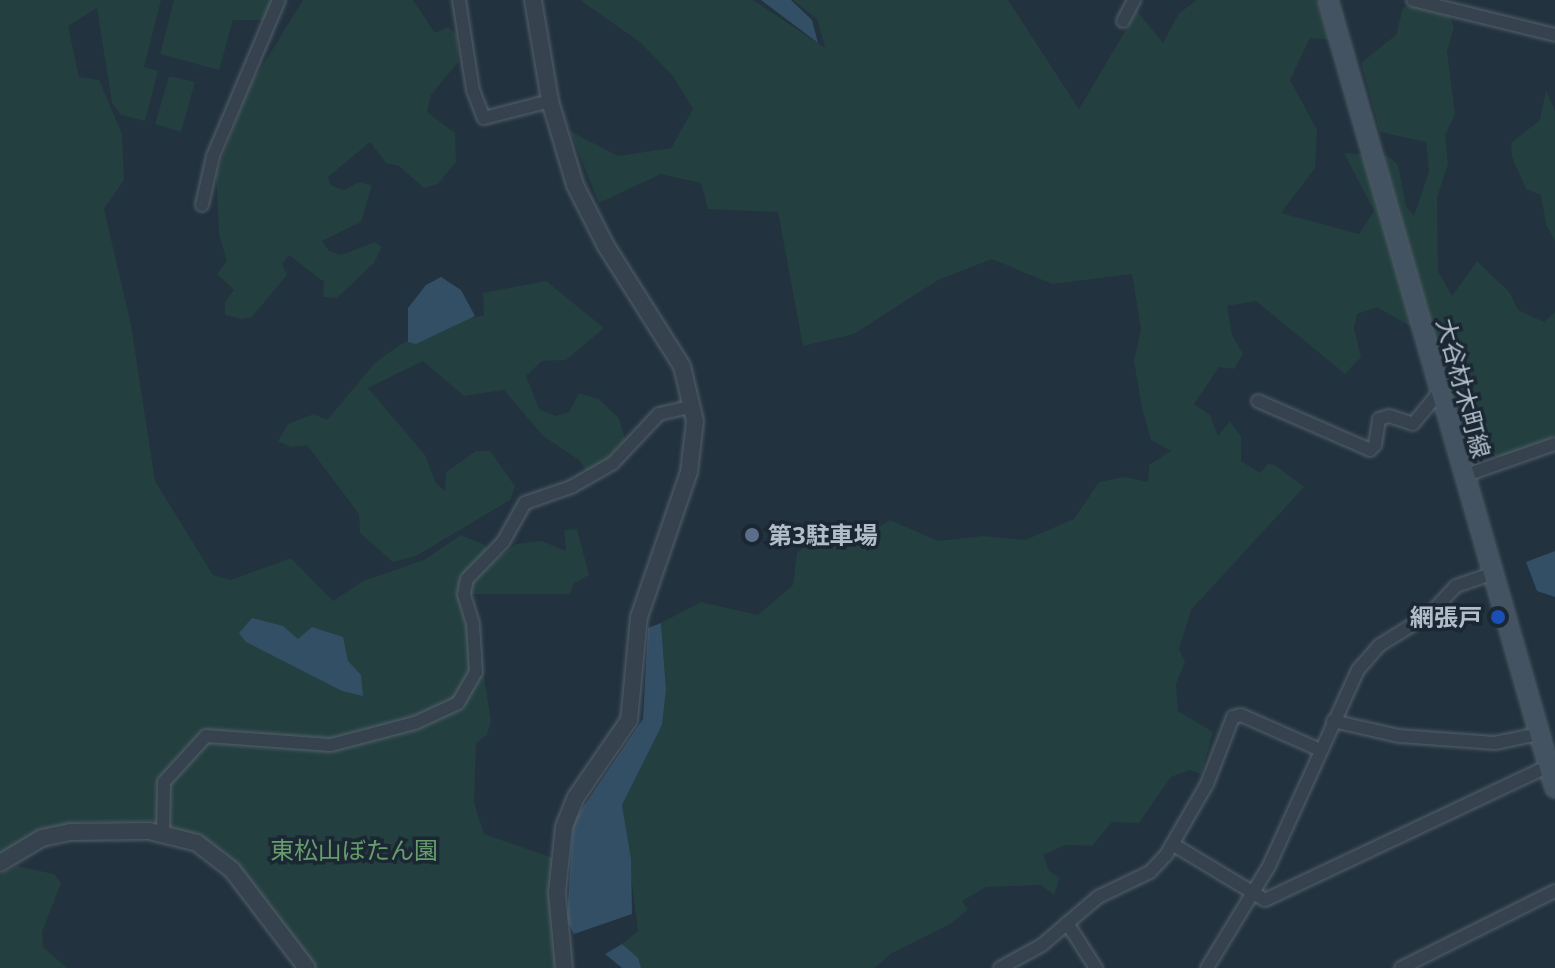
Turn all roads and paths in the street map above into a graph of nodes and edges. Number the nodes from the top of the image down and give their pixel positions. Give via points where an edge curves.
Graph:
1 (279, 0) edge
2 (459, 0) edge
3 (533, 0) edge
4 (1134, 0) edge
5 (1328, 0) edge
6 (1413, 0) edge
7 (1123, 21) dead end
8 (1555, 35) edge
9 (550, 101) junction
10 (202, 205) dead end
11 (1441, 390) junction
12 (1258, 401) dead end
13 (693, 406) junction
14 (1555, 444) edge
15 (1463, 476) junction
16 (1493, 573) junction
17 (1333, 721) junction
18 (1539, 734) junction
19 (1320, 750) junction
20 (1548, 766) junction
21 (1555, 788) edge
22 (163, 834) junction
23 (1174, 845) junction
24 (0, 863) edge
25 (1555, 891) edge
26 (1254, 892) junction
27 (1067, 923) junction
28 (307, 968) edge
29 (564, 968) edge
30 (1000, 968) edge
31 (1096, 968) edge
32 (1207, 968) edge
33 (1401, 968) edge

1 - 10 street via 213,156
2 - 9 street via 473,90 484,118
3 - 9 street
4 - 7 street
5 - 11 main road, 大谷材木町線
6 - 8 street
9 - 13 street via 587,210 682,366
11 - 12 street via 1413,424 1389,416 1379,419 1370,450
11 - 15 main road, 大谷材木町線
13 - 22 street via 659,414 613,463 571,487 525,503 503,542 467,579 464,594 473,624 476,672 458,703 415,723 331,745 206,736 164,782
13 - 29 street via 689,472 639,617 629,720 576,797 560,843
14 - 15 street
15 - 16 main road, 大谷材木町線
16 - 17 street via 1456,586 1423,620 1380,645 1358,670
16 - 18 main road, 大谷材木町線
17 - 18 street via 1399,736 1495,743
17 - 19 street
18 - 20 main road, 大谷材木町線
19 - 23 street via 1241,715 1233,717 1207,784
19 - 26 street
20 - 21 main road, 大谷材木町線
20 - 26 street via 1289,891 1265,900
22 - 24 street via 71,832 42,838
22 - 28 street via 197,843 232,870
23 - 26 street
23 - 27 street via 1150,872 1098,897
25 - 33 street
26 - 32 street
27 - 30 street via 1033,951
27 - 31 street

